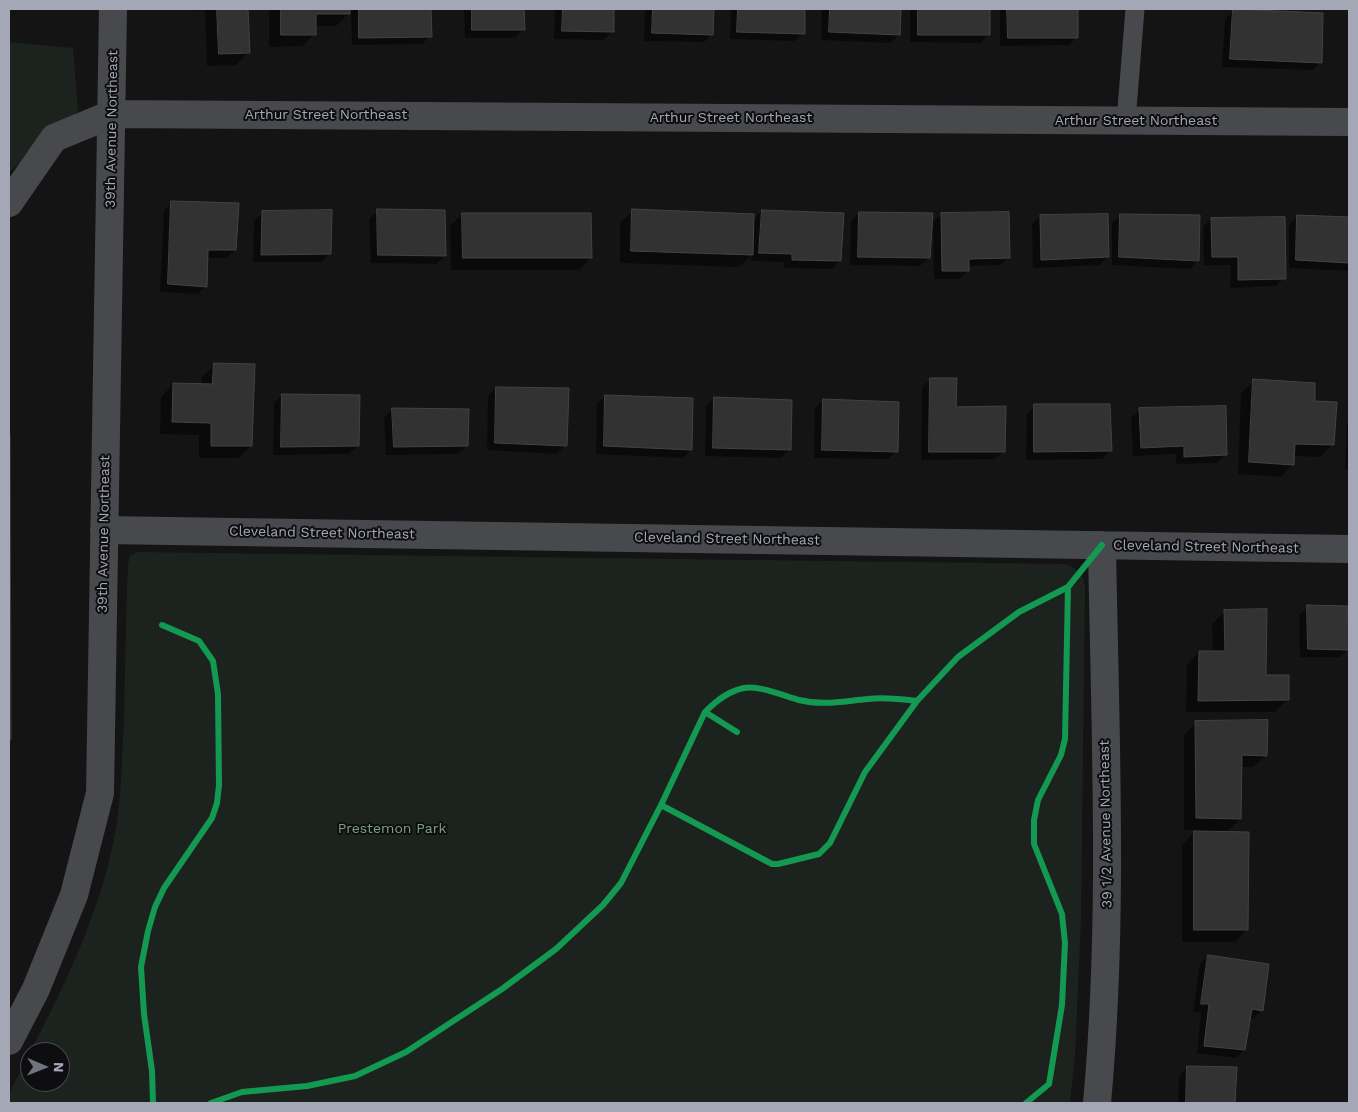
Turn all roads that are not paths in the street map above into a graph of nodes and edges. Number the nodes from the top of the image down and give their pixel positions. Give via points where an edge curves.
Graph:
1 (114, 9) edge
2 (1135, 9) edge
3 (112, 114) junction
4 (1126, 121) junction
5 (1349, 122) edge
6 (9, 203) edge
7 (104, 530) junction
8 (1102, 545) junction
9 (1349, 549) edge
10 (9, 1041) edge
11 (1097, 1103) edge

1 - 3 street, 39th Avenue Northeast
2 - 4 lane
3 - 4 street, Arthur Street Northeast
3 - 6 street via 54,138
3 - 7 street, 39th Avenue Northeast
4 - 5 street, Arthur Street Northeast
7 - 8 street, Cleveland Street Northeast
7 - 10 street, 39th Avenue Northeast via 100,793 74,894 36,988
8 - 9 street, Cleveland Street Northeast
8 - 11 street, 39 1/2 Avenue Northeast via 1108,937

